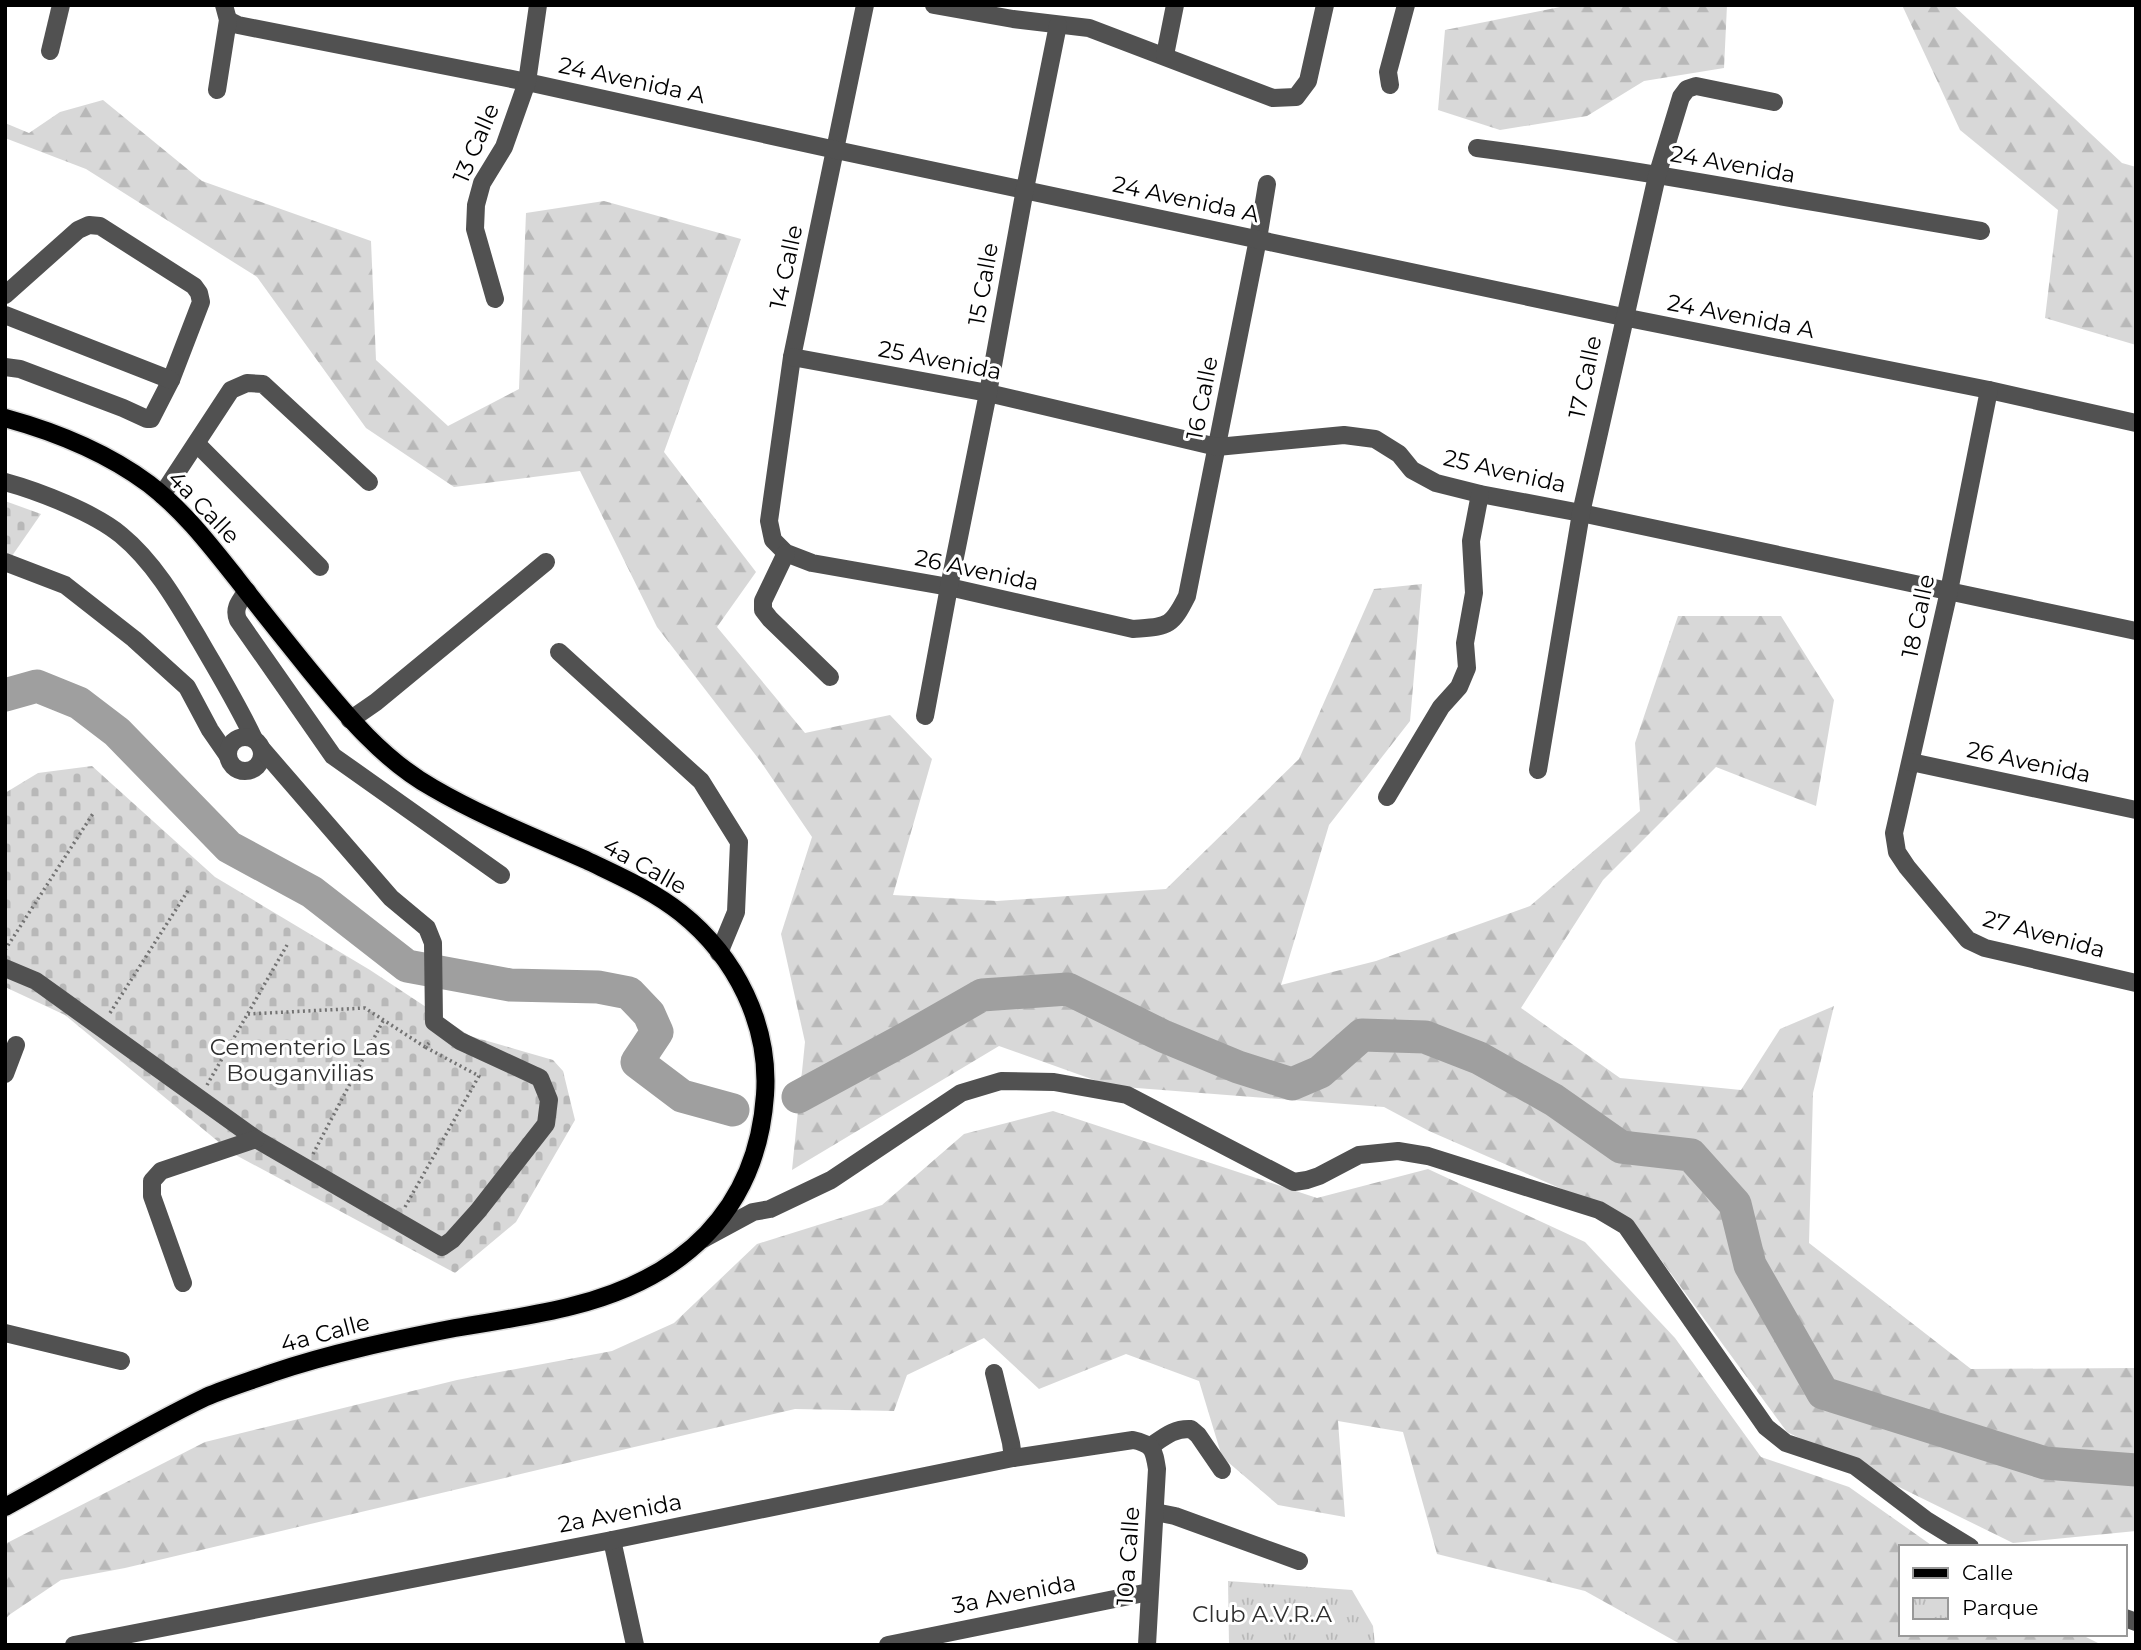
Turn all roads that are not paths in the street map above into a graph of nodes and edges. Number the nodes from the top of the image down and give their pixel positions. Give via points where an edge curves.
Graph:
1 (61, 5) edge
2 (538, 5) edge
3 (865, 5) edge
4 (934, 5) edge
5 (1175, 5) edge
6 (1325, 5) edge
7 (1406, 5) edge
8 (1015, 12) edge
9 (226, 13) edge
10 (1058, 25) junction
11 (50, 51) dead end
12 (1165, 55) junction
13 (527, 82) junction
14 (1390, 85) dead end
15 (217, 90) dead end
16 (1774, 102) dead end
17 (1477, 148) dead end
18 (836, 150) junction
19 (1657, 176) junction
20 (1267, 184) dead end
21 (1025, 189) junction
22 (1981, 231) dead end
23 (1258, 239) junction
24 (5, 295) edge
25 (495, 299) dead end
26 (5, 315) edge
27 (1623, 317) junction
28 (792, 358) junction
29 (5, 367) edge
30 (171, 380) junction
31 (1989, 390) junction
32 (988, 393) junction
33 (5, 418) edge
34 (2136, 423) edge
35 (197, 444) junction
36 (1217, 447) junction
37 (5, 482) edge
38 (369, 482) dead end
39 (1480, 494) junction
40 (162, 495) junction
41 (1581, 513) junction
42 (779, 546) junction
43 (5, 562) edge
44 (546, 562) dead end
45 (320, 567) dead end
46 (949, 587) junction
47 (1949, 591) junction
48 (247, 592) junction
49 (1176, 618) joint
50 (2136, 631) edge
51 (559, 652) dead end
52 (830, 677) dead end
53 (925, 716) dead end
54 (350, 720) junction
55 (258, 744) junction
56 (228, 756) junction
57 (1911, 762) junction
58 (1538, 769) dead end
59 (1387, 797) dead end
60 (2136, 810) edge
61 (1897, 852) joint
62 (501, 875) dead end
63 (719, 953) junction
64 (5, 968) edge
65 (2136, 983) edge
66 (16, 1045) dead end
67 (5, 1074) edge
68 (256, 1139) junction
69 (703, 1240) junction
70 (183, 1283) dead end
71 (5, 1333) edge
72 (121, 1361) dead end
73 (994, 1373) dead end
74 (1151, 1446) junction
75 (1013, 1458) junction
76 (1222, 1470) dead end
77 (5, 1507) edge
78 (1155, 1512) junction
79 (612, 1540) junction
80 (1967, 1545) edge
81 (1299, 1561) dead end
82 (1149, 1592) junction
83 (74, 1645) edge
84 (635, 1645) edge
85 (888, 1645) edge
86 (1147, 1645) edge

1 - 11 street
2 - 13 street, 13 Calle
3 - 18 street, 14 Calle
4 - 8 street
5 - 12 street
6 - 12 street via 1308,81 1296,97 1273,98
7 - 14 street via 1388,72
8 - 10 street
9 - 13 street, 24 Avenida A via 238,25
9 - 15 street
10 - 12 street via 1089,28
10 - 21 street, 15 Calle
13 - 18 street, 24 Avenida A
13 - 25 street, 13 Calle via 504,147 482,183 476,205 475,229
16 - 19 street, 17 Calle via 1696,86 1687,89
17 - 19 street, 24 Avenida
18 - 21 street, 24 Avenida A
18 - 28 street, 14 Calle
19 - 22 street, 24 Avenida
19 - 27 street, 17 Calle
20 - 23 street, 16 Calle
21 - 23 street, 24 Avenida A
21 - 32 street, 15 Calle
23 - 27 street, 24 Avenida A
23 - 36 street, 16 Calle
24 - 30 street via 78,230 100,226 199,293 201,302
26 - 30 street
27 - 31 street, 24 Avenida A
27 - 41 street, 17 Calle
28 - 32 street, 25 Avenida
28 - 42 street, 14 Calle via 769,521
29 - 30 street via 147,419 155,415
31 - 34 street, 24 Avenida A
31 - 47 street, 18 Calle
32 - 36 street, 25 Avenida
32 - 46 street, 15 Calle
33 - 40 main road, 4a Calle via 80,443
35 - 38 street via 231,390 247,383 263,384
35 - 40 street
35 - 45 street
36 - 39 street, 25 Avenida via 1344,435 1375,439 1436,484
36 - 49 street, 16 Calle via 1187,596
37 - 55 street via 33,490 121,534 156,571
39 - 41 street, 25 Avenida
39 - 59 street via 1471,541 1474,593 1465,643 1467,668 1460,687 1441,707
40 - 48 main road, 4a Calle via 198,529
41 - 47 street, 25 Avenida
41 - 58 street, 17 Calle
42 - 46 street, 26 Avenida via 812,564
42 - 52 street via 763,610
43 - 56 street via 65,585 134,639 187,687
44 - 54 street
46 - 49 street, 26 Avenida via 1133,629 1161,626
46 - 53 street, 15 Calle
47 - 50 street, 25 Avenida
47 - 57 street, 18 Calle
48 - 54 main road, 4a Calle
48 - 62 street via 236,607 238,620 333,756
51 - 63 street via 701,781 738,842 736,912
54 - 63 main road, 4a Calle via 387,756 429,786 655,894 702,932
55 - 56 street via 248,737 238,738
55 - 56 street via 261,760 253,769 237,769
55 - 68 street via 391,898 428,928 439,1025 460,1041 540,1077 549,1100 546,1124 478,1211 442,1247
57 - 60 street, 26 Avenida
57 - 61 street, 18 Calle via 1894,833
61 - 65 street, 27 Avenida via 1968,940 1985,948
63 - 69 main road, 4a Calle via 748,996 762,1038 765,1086 757,1149 734,1198
64 - 68 street via 36,981
66 - 67 street
68 - 70 street via 161,1171 152,1181 152,1196
69 - 77 main road, 4a Calle via 649,1278 573,1306 378,1343 209,1396
69 - 80 street via 753,1212 770,1209 831,1180 961,1093 1002,1081 1054,1082 1127,1095 1294,1182 1319,1176 1359,1155 1398,1151 1428,1156 1599,1210 1626,1226 1766,1427 1786,1443 1855,1466
71 - 72 street
73 - 75 street
74 - 75 street, 2a Avenida via 1133,1440
74 - 76 street via 1180,1428 1191,1429
74 - 78 street, 10a Calle via 1157,1469
75 - 79 street, 2a Avenida
78 - 81 street
78 - 82 street, 10a Calle
79 - 83 street, 2a Avenida
79 - 84 street
82 - 85 street, 3a Avenida
82 - 86 street, 10a Calle

